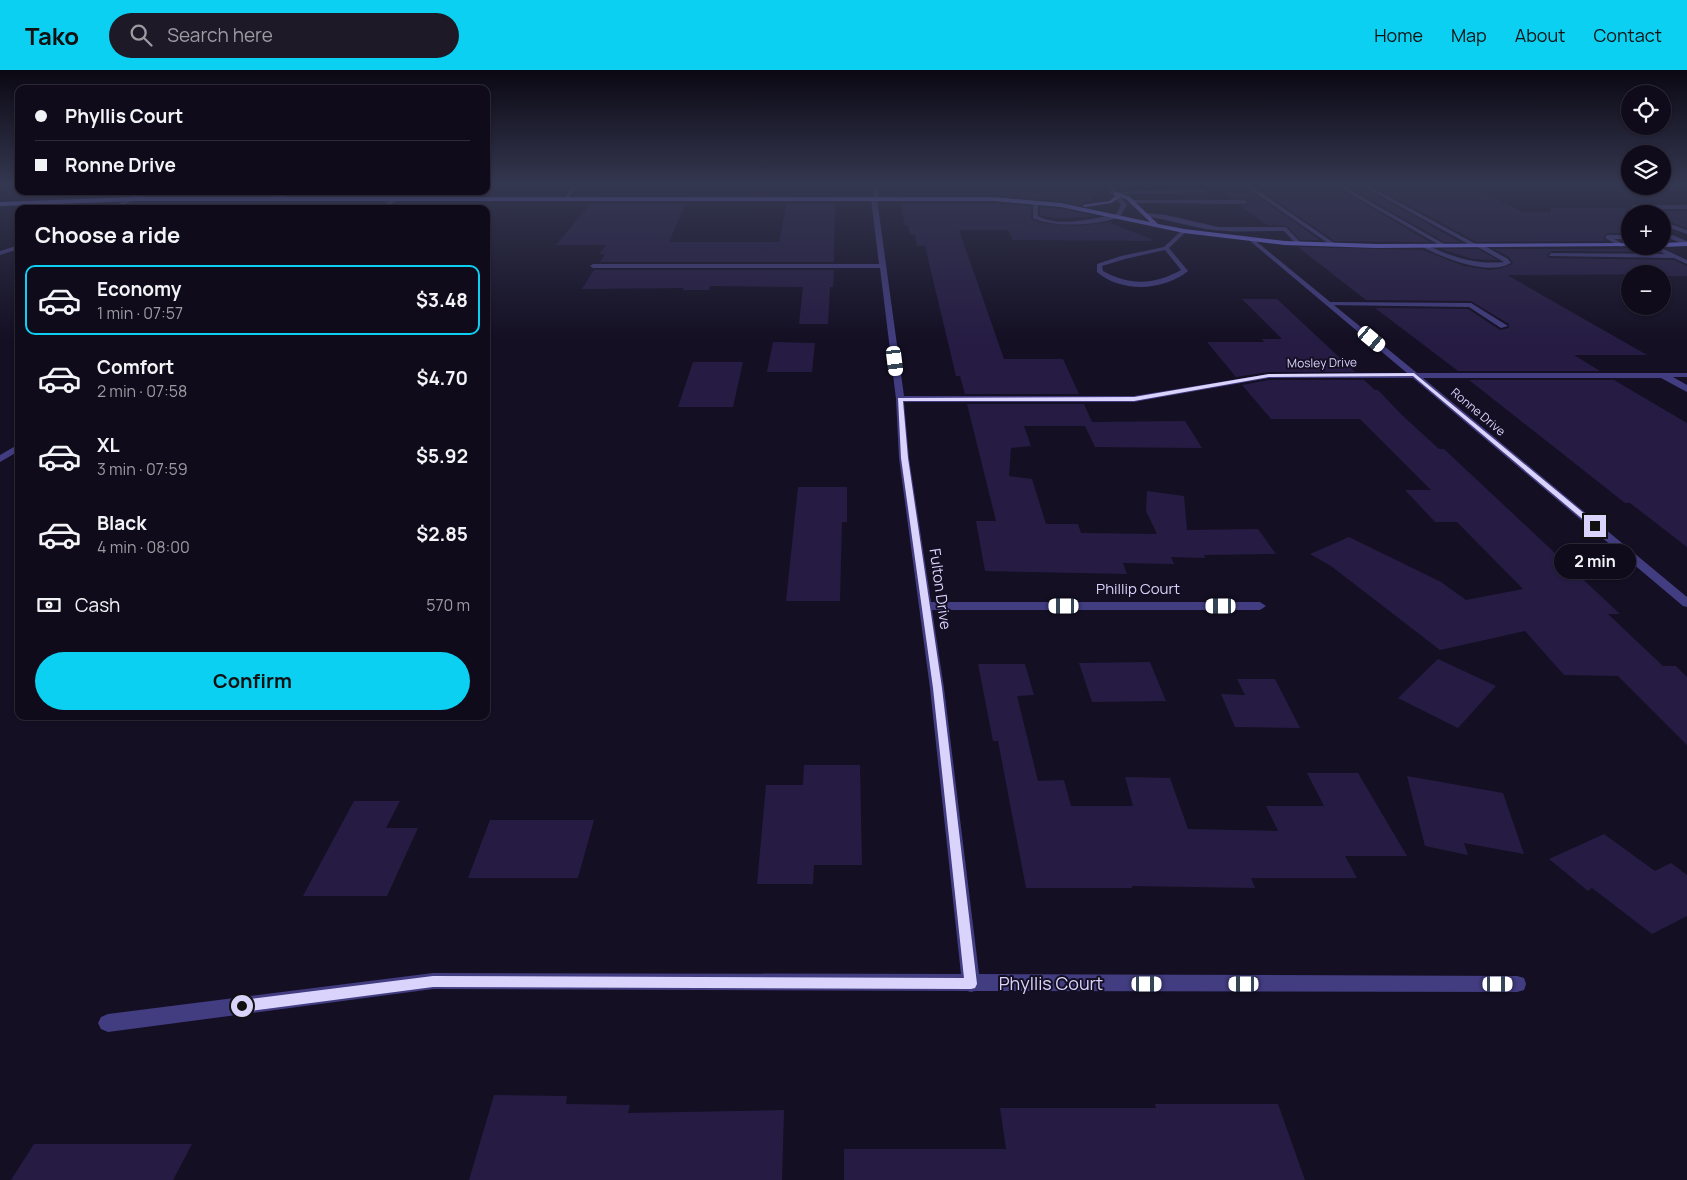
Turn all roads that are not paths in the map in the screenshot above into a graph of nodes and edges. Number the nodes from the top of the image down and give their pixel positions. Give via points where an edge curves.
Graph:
1 (880, 237) edge
2 (1180, 237) edge
3 (1227, 237) edge
4 (1252, 237) edge
5 (1293, 237) edge
6 (1322, 237) edge
7 (1428, 237) edge
8 (1461, 237) edge
9 (1608, 237) edge
10 (1671, 237) edge
11 (1252, 240) junction
12 (1299, 244) junction
13 (1671, 244) edge
14 (1687, 244) edge
15 (1334, 245) junction
16 (1443, 245) junction
17 (1477, 245) junction
18 (1621, 245) joint
19 (1422, 246) junction
20 (15, 248) edge
21 (1166, 248) junction
22 (0, 253) edge
23 (1551, 255) dead end
24 (1671, 255) edge
25 (1674, 256) junction
26 (1686, 261) edge
27 (593, 266) dead end
28 (883, 266) junction
29 (1330, 304) junction
30 (1504, 326) dead end
31 (1414, 374) junction
32 (1663, 375) junction
33 (1687, 375) edge
34 (1687, 389) edge
35 (900, 399) junction
36 (15, 450) edge
37 (0, 459) edge
38 (1687, 603) edge
39 (926, 606) junction
40 (1260, 606) dead end
41 (971, 984) junction
42 (1517, 984) dead end
43 (108, 1023) dead end

1 - 28 street, Fulton Drive
2 - 21 street
3 - 11 main road
4 - 11 street
5 - 12 street
6 - 15 street
7 - 16 street
8 - 17 street
9 - 18 street
10 - 14 street
11 - 12 main road
11 - 29 street, Ronne Drive
12 - 15 main road
13 - 14 main road
15 - 19 main road
16 - 17 main road
16 - 19 main road
17 - 18 main road
17 - 19 street via 1496,253 1508,263 1478,266
20 - 22 street
21 - 21 street via 1115,260 1098,266 1100,272 1113,280 1156,284 1185,271
23 - 25 street
24 - 25 street
25 - 26 street
27 - 28 street
28 - 35 street, Fulton Drive
29 - 30 street via 1471,305
29 - 31 street, Ronne Drive
31 - 32 street, Mosley Drive
31 - 35 street, Mosley Drive via 1269,376 1134,399
31 - 38 street, Ronne Drive
32 - 33 street, Mosley Drive
32 - 34 street
35 - 39 street, Fulton Drive via 904,458
36 - 37 street
39 - 40 street, Phillip Court
39 - 41 street, Fulton Drive
41 - 42 street, Phyllis Court
41 - 43 street, Phyllis Court via 433,981

